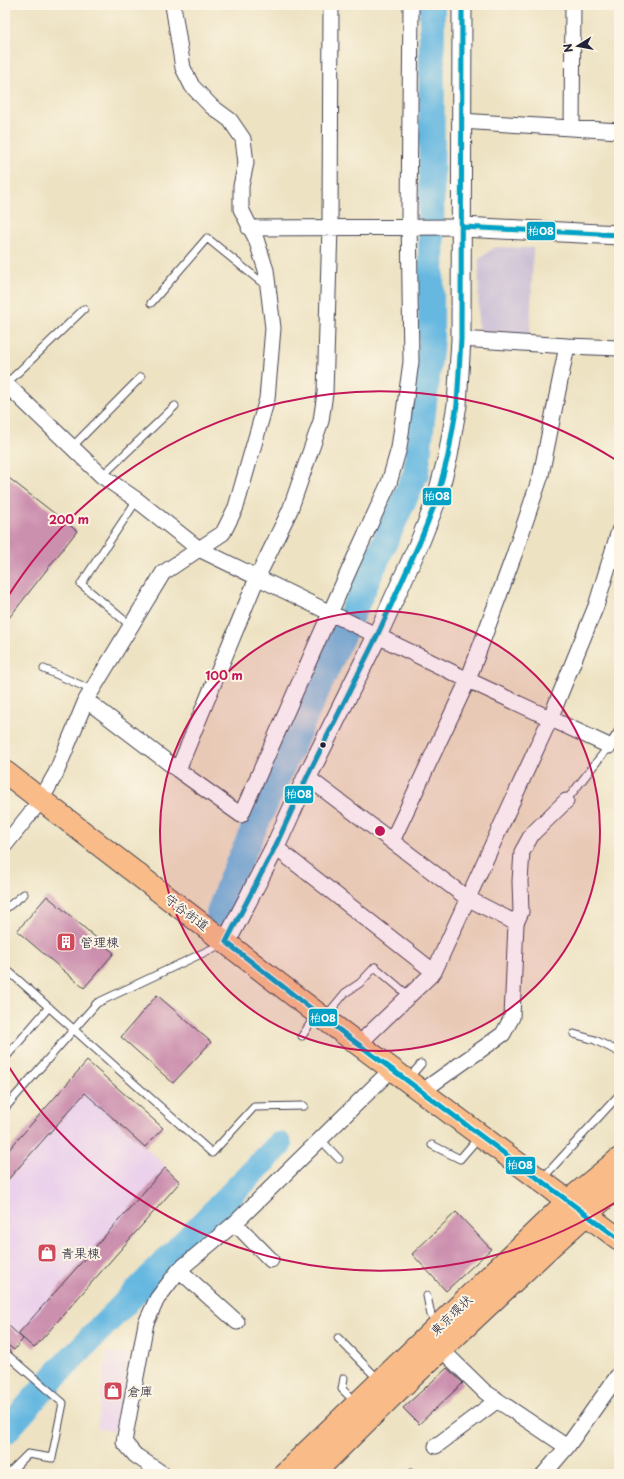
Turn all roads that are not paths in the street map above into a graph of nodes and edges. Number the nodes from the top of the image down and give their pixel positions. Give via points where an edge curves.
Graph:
1 (173, 5) edge
2 (331, 5) edge
3 (410, 5) edge
4 (462, 5) edge
5 (573, 5) edge
6 (461, 121) junction
7 (572, 128) junction
8 (619, 131) edge
9 (413, 226) junction
10 (330, 227) junction
11 (456, 227) junction
12 (250, 228) junction
13 (619, 235) edge
14 (267, 280) junction
15 (150, 303) dead end
16 (84, 309) dead end
17 (462, 338) junction
18 (567, 346) junction
19 (619, 348) edge
20 (141, 377) dead end
21 (6, 383) edge
22 (175, 406) dead end
23 (72, 447) junction
24 (102, 476) junction
25 (137, 500) junction
26 (619, 531) edge
27 (199, 549) junction
28 (258, 578) junction
29 (330, 614) junction
30 (131, 626) junction
31 (377, 636) junction
32 (44, 669) dead end
33 (468, 680) junction
34 (89, 695) junction
35 (550, 719) junction
36 (619, 730) edge
37 (609, 746) junction
38 (178, 770) junction
39 (5, 772) edge
40 (307, 778) junction
41 (41, 800) junction
42 (566, 801) joint
43 (392, 841) junction
44 (5, 845) edge
45 (275, 847) junction
46 (24, 894) dead end
47 (467, 898) junction
48 (5, 909) edge
49 (516, 923) junction
50 (226, 942) junction
51 (5, 968) edge
52 (434, 972) junction
53 (409, 996) junction
54 (49, 1007) junction
55 (321, 1016) junction
56 (74, 1030) junction
57 (574, 1034) dead end
58 (302, 1036) dead end
59 (361, 1045) junction
60 (619, 1052) edge
61 (5, 1058) edge
62 (421, 1064) dead end
63 (400, 1075) junction
64 (424, 1094) junction
65 (619, 1095) edge
66 (304, 1106) dead end
67 (5, 1108) edge
68 (480, 1136) junction
69 (321, 1140) junction
70 (432, 1146) dead end
71 (339, 1159) dead end
72 (619, 1159) edge
73 (541, 1181) junction
74 (619, 1185) edge
75 (568, 1201) junction
76 (586, 1214) junction
77 (235, 1223) junction
78 (619, 1239) edge
79 (272, 1260) dead end
80 (179, 1270) junction
81 (427, 1296) dead end
82 (237, 1322) dead end
83 (440, 1326) junction
84 (338, 1338) dead end
85 (442, 1350) junction
86 (5, 1353) edge
87 (619, 1374) edge
88 (344, 1378) dead end
89 (381, 1382) junction
90 (495, 1398) junction
91 (358, 1405) junction
92 (436, 1446) dead end
93 (567, 1447) junction
94 (8, 1474) edge
95 (163, 1474) edge
96 (284, 1474) edge
97 (313, 1474) edge
98 (544, 1474) edge

1 - 12 street via 183,68 192,86 211,106 230,120 243,140 246,163 241,186 241,209
2 - 10 street
3 - 9 street
4 - 6 street
5 - 7 street
6 - 7 street
6 - 11 street
7 - 8 street
9 - 10 street
9 - 11 street
9 - 29 street via 411,362 399,448 389,483
10 - 12 street
10 - 28 street via 325,394 320,421 290,510
11 - 13 street
11 - 17 street
12 - 14 street via 256,239
14 - 15 lane via 260,281 207,238
14 - 27 street via 273,328 267,399 236,507 223,533
16 - 21 lane
17 - 18 street
17 - 31 street via 457,405 448,456 436,501
18 - 19 street
18 - 33 street via 541,475
20 - 23 lane
21 - 23 street
22 - 24 lane
23 - 24 street
24 - 25 street
25 - 27 street
25 - 30 lane via 81,584
26 - 35 street via 596,606
27 - 28 street
27 - 30 street via 163,573
28 - 29 street
28 - 38 street
29 - 31 street
29 - 38 street via 241,814
30 - 34 street
31 - 33 street
31 - 40 street
32 - 34 lane
33 - 35 street
33 - 43 street
34 - 38 street
34 - 41 street via 56,773
35 - 37 street
35 - 47 street
36 - 37 lane
37 - 42 lane
39 - 41 main road, 守谷街道
40 - 43 street
40 - 45 street
41 - 44 street
41 - 50 main road, 守谷街道
42 - 49 street via 532,834 522,852 521,912
43 - 47 street
45 - 50 street
45 - 52 street
46 - 48 lane
47 - 49 street
47 - 52 street
49 - 64 street via 517,1009 503,1034 431,1085
50 - 55 main road, 守谷街道
50 - 56 lane via 97,1003
51 - 54 lane
52 - 53 street
53 - 55 lane via 375,967
53 - 59 street
54 - 56 lane
54 - 61 lane
55 - 58 lane
55 - 59 main road, 守谷街道
56 - 66 lane via 212,1153 254,1107
56 - 67 lane
57 - 60 lane via 595,1040
59 - 63 main road, 守谷街道
62 - 63 lane
63 - 64 main road, 守谷街道
63 - 69 street
64 - 68 main road, 守谷街道
65 - 73 lane
68 - 70 lane via 460,1159
68 - 73 main road, 守谷街道
69 - 71 lane
69 - 77 street
72 - 75 main road, 東京環状
73 - 75 main road, 守谷街道
74 - 76 main road, 東京環状
75 - 76 main road, 守谷街道
75 - 83 main road, 東京環状
76 - 78 main road, 守谷街道
76 - 85 main road, 東京環状
77 - 79 street
77 - 80 street
80 - 82 street
80 - 95 street via 157,1299 146,1323 124,1442 135,1455
81 - 83 lane via 431,1315
83 - 89 main road, 東京環状
84 - 89 lane
85 - 90 street via 485,1392
85 - 97 main road, 東京環状
86 - 94 lane via 64,1403 52,1458 28,1454
87 - 93 street
88 - 91 lane via 342,1389
89 - 91 main road, 東京環状
90 - 92 street via 491,1405
90 - 93 street
91 - 96 main road, 東京環状
93 - 98 street

